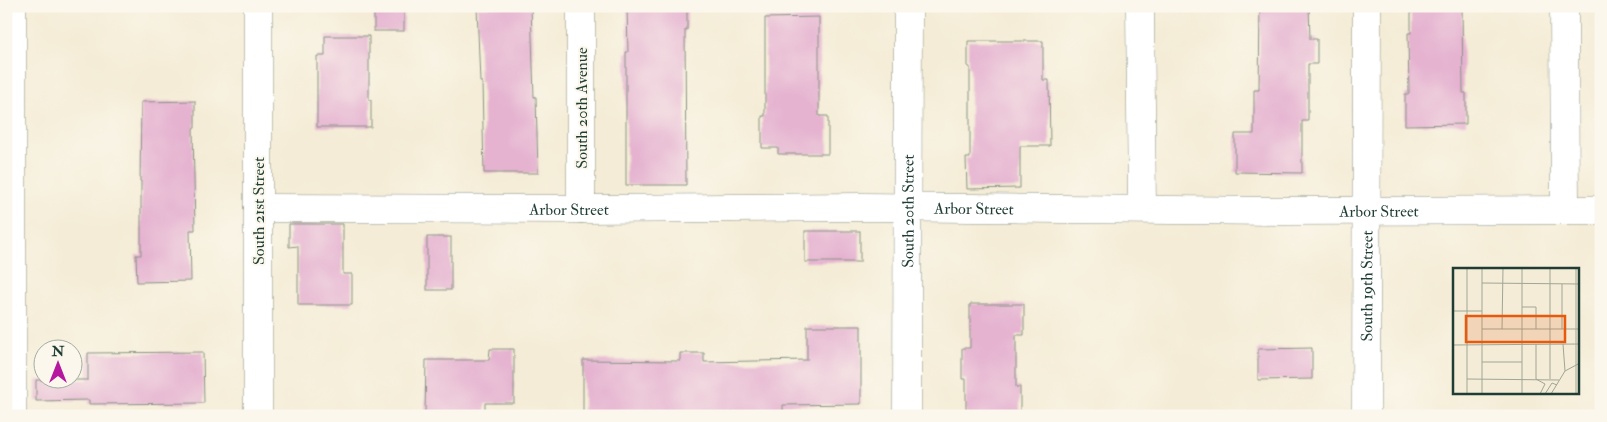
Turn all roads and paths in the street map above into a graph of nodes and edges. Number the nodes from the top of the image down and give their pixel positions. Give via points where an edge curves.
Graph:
1 (12, 6) edge
2 (258, 6) edge
3 (582, 6) edge
4 (908, 6) edge
5 (1140, 6) edge
6 (1367, 6) edge
7 (1564, 6) edge
8 (258, 208) junction
9 (581, 209) junction
10 (907, 209) junction
11 (1142, 209) junction
12 (1367, 209) junction
13 (1565, 210) junction
14 (1601, 210) edge
15 (12, 416) edge
16 (258, 416) edge
17 (907, 416) edge
18 (1366, 416) edge

1 - 15 street
2 - 8 street, South 21st Street
3 - 9 street, South 20th Avenue
4 - 10 street, South 20th Street
5 - 11 street
6 - 12 street, South 19th Street
7 - 13 street
8 - 9 street, Arbor Street
8 - 16 street, South 21st Street
9 - 10 street, Arbor Street
10 - 11 street, Arbor Street
10 - 17 street, South 20th Street
11 - 12 street, Arbor Street
12 - 13 street, Arbor Street
12 - 18 street, South 19th Street
13 - 14 street, Arbor Street

